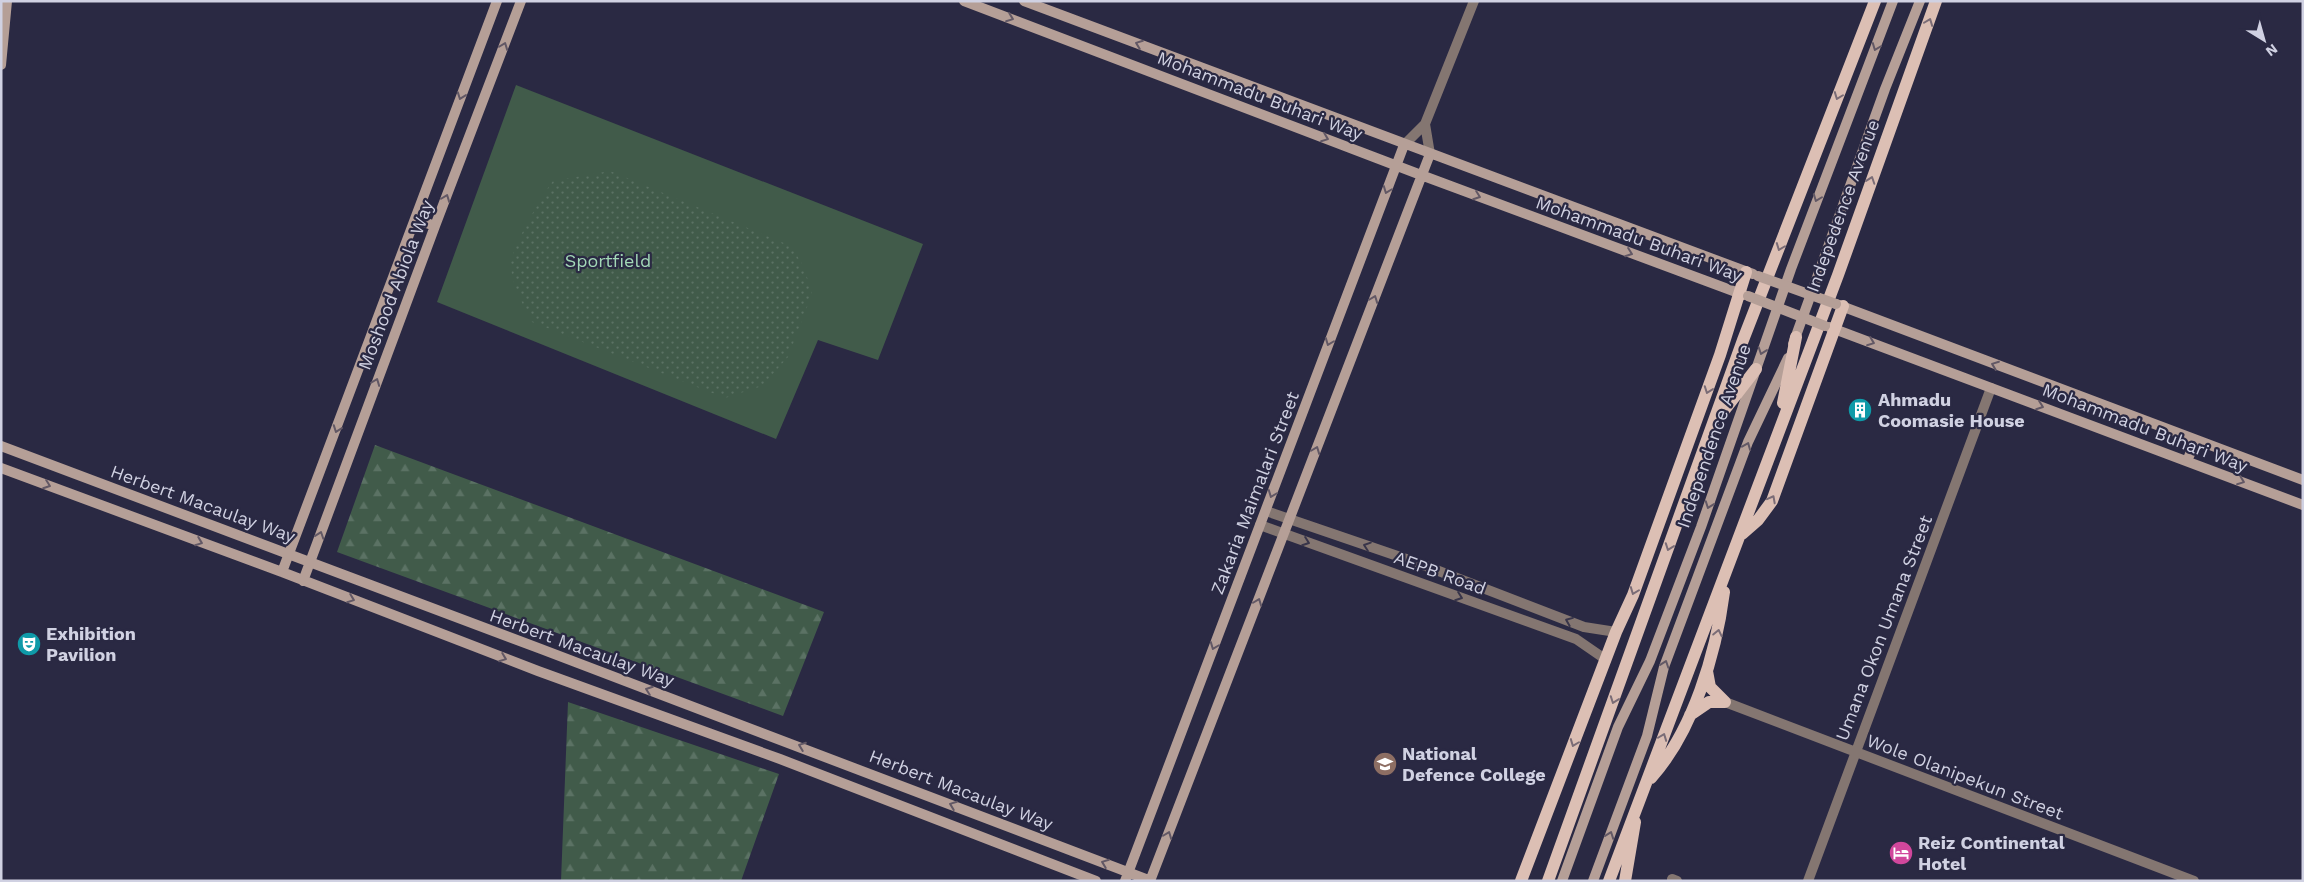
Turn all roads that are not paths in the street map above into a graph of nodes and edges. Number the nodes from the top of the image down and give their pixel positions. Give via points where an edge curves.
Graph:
1 (7, 1) edge
2 (497, 1) edge
3 (521, 1) edge
4 (964, 1) edge
5 (1024, 1) edge
6 (1474, 1) edge
7 (1875, 1) edge
8 (1893, 1) edge
9 (1920, 1) edge
10 (1936, 1) edge
11 (1, 64) edge
12 (1425, 124) junction
13 (1404, 145) junction
14 (1430, 154) junction
15 (1396, 166) junction
16 (1421, 175) junction
17 (415, 219) junction
18 (435, 226) junction
19 (1752, 274) junction
20 (1744, 295) junction
21 (1839, 305) junction
22 (1829, 327) junction
23 (1796, 337) junction
24 (1756, 369) junction
25 (1991, 388) junction
26 (1714, 423) junction
27 (2196, 440) junction
28 (1775, 443) junction
29 (1, 446) edge
30 (2187, 461) junction
31 (1, 468) edge
32 (2303, 480) edge
33 (2303, 505) edge
34 (1266, 511) junction
35 (1290, 519) junction
36 (1260, 525) junction
37 (1284, 534) junction
38 (1741, 536) junction
39 (290, 553) junction
40 (310, 562) junction
41 (282, 572) junction
42 (1726, 573) junction
43 (303, 580) junction
44 (1616, 632) junction
45 (1605, 659) junction
46 (1707, 669) junction
47 (1725, 702) junction
48 (1688, 716) junction
49 (1855, 753) junction
50 (1645, 785) junction
51 (1637, 806) junction
52 (1127, 876) edge
53 (1096, 881) edge
54 (1150, 881) edge
55 (1521, 881) edge
56 (1548, 881) edge
57 (1562, 881) edge
58 (1593, 881) edge
59 (1609, 881) edge
60 (1625, 881) edge
61 (1808, 881) edge
62 (2194, 881) edge

1 - 11 main road
2 -> 17 main road, Moshood Abiola Way
18 -> 3 main road, Moshood Abiola Way
4 -> 15 main road, Mohammadu Buhari Way
13 -> 5 main road, Mohammadu Buhari Way
6 - 12 street, Zakaria Maimalari Street
7 -> 26 main road, Independence Avenue
8 -> 24 main road, Independence Avenue
9 - 23 main road, Independence Avenue
28 -> 10 main road, Indepedence Avenue
12 - 13 street, Zakaria Maimalari Street
12 - 14 street
13 - 14 main road, Mohammadu Buhari Way
13 - 15 main road, Zakaria Maimalari Street
14 - 16 main road
14 - 19 main road, Mohammadu Buhari Way
15 - 16 main road, Mohammadu Buhari Way
15 -> 34 main road, Zakaria Maimalari Street
16 -> 20 main road, Mohammadu Buhari Way
35 -> 16 main road
17 - 18 main road
17 -> 39 main road, Moshood Abiola Way
40 -> 18 main road, Moshood Abiola Way
19 - 20 main road
19 - 21 main road, Mohammadu Buhari Way, bridge
20 - 22 main road, Mohammadu Buhari Way, bridge
20 -> 44 main road via 1633,595
21 - 22 main road
27 -> 21 main road, Mohammadu Buhari Way
22 -> 25 main road, Mohammadu Buhari Way
38 -> 22 main road via 1772,501
23 - 28 main road
58 -> 23 main road, Independence Avenue via 1647,736 1664,666 1748,442
24 - 26 main road
24 -> 57 main road, Independence Avenue via 1701,528 1650,661 1618,727
25 -> 30 main road, Mohammadu Buhari Way
25 - 49 street, Umana Okon Umana Street
26 -> 56 main road, Independence Avenue
27 - 30 main road
27 - 32 main road, Mohammadu Buhari Way
28 - 38 main road
29 - 39 main road, Herbert Macaulay Way
30 -> 33 main road, Mohammadu Buhari Way
31 -> 41 main road, Herbert Macaulay Way
34 - 35 street, AEPB Road
34 - 36 main road, Zakaria Maimalari Street
35 - 37 main road
44 -> 35 street, AEPB Road via 1584,627 1418,563
36 - 37 street, AEPB Road
36 -> 52 main road, Zakaria Maimalari Street
37 -> 45 street, AEPB Road via 1576,639
54 -> 37 main road
38 - 42 main road
39 - 40 main road, Herbert Macaulay Way
39 - 41 main road, Moshood Abiola Way
40 - 43 main road, Moshood Abiola Way
52 -> 40 main road, Herbert Macaulay Way
41 - 43 main road, Herbert Macaulay Way
46 -> 42 main road via 1717,639
50 -> 42 main road
43 -> 53 main road, Herbert Macaulay Way
44 - 45 main road
45 -> 55 main road
46 - 47 main road via 1710,687
46 - 48 main road
47 - 48 main road via 1704,704
47 - 49 street, Wole Olanipekun Street
48 - 50 main road via 1666,761
49 - 61 street, Umana Okon Umana Street
49 - 62 street, Wole Olanipekun Street
50 - 51 main road
51 - 59 main road
51 - 60 main road
52 - 54 main road, Herbert Macaulay Way

